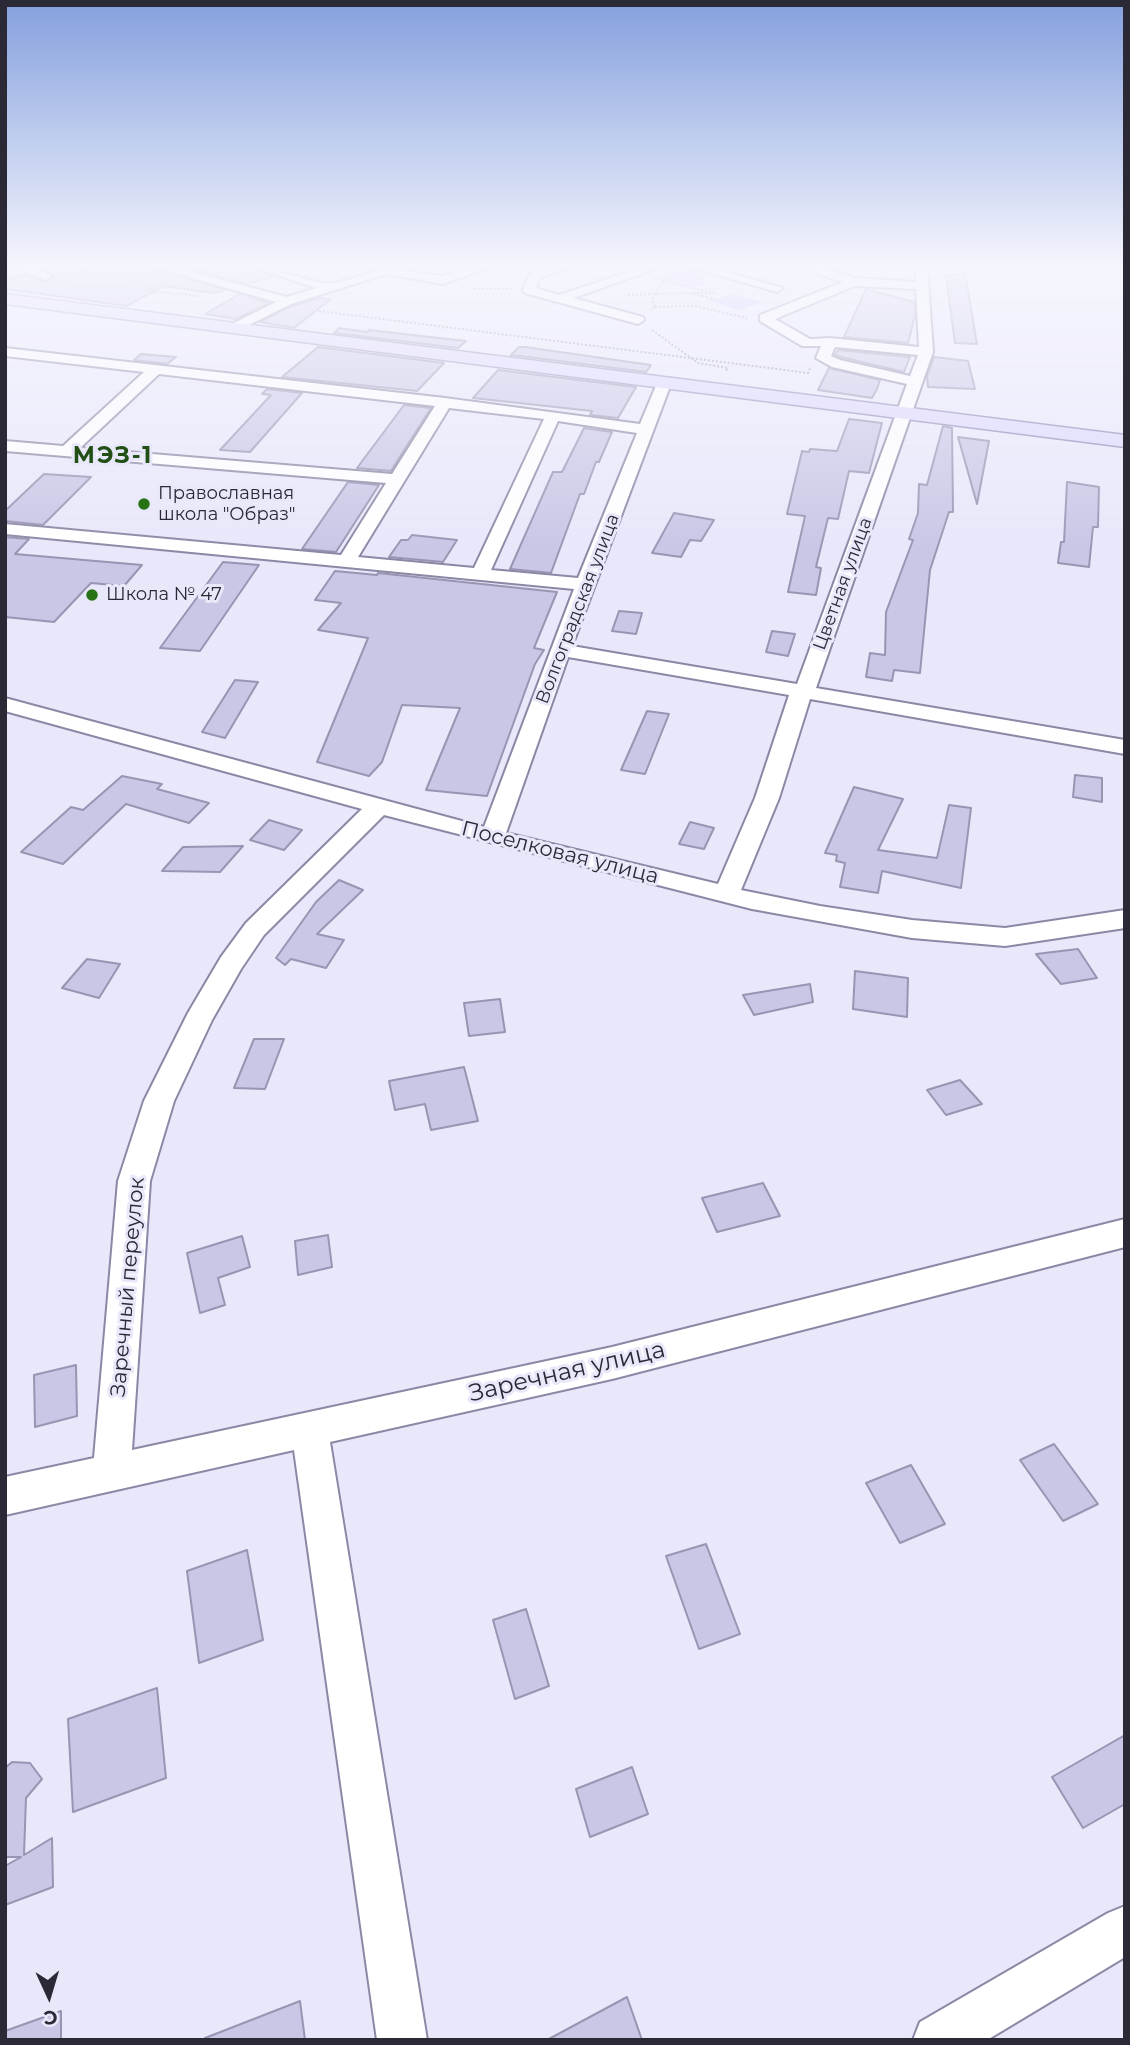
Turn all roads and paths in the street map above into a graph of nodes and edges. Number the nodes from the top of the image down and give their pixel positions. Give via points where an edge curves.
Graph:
1 (89, 361) edge
2 (510, 361) edge
3 (721, 361) edge
4 (814, 361) edge
5 (831, 361) edge
6 (922, 361) edge
7 (156, 369) junction
8 (665, 381) junction
9 (915, 381) junction
10 (445, 402) junction
11 (904, 413) junction
12 (553, 415) junction
13 (646, 430) junction
14 (1125, 441) edge
15 (5, 446) edge
16 (68, 450) junction
17 (398, 479) junction
18 (5, 529) edge
19 (346, 561) junction
20 (480, 574) junction
21 (585, 584) junction
22 (562, 650) junction
23 (804, 693) junction
24 (5, 704) edge
25 (1125, 747) edge
26 (380, 804) junction
27 (492, 838) junction
28 (727, 894) junction
29 (1125, 919) edge
30 (1125, 1233) edge
31 (310, 1430) junction
32 (111, 1472) junction
33 (5, 1496) edge
34 (1125, 1930) edge
35 (402, 2040) edge
36 (938, 2040) edge

1 - 7 street
2 - 8 main road
3 - 4 path via 808,373
5 - 9 street
6 - 9 street, Цветная улица
7 - 10 street
7 - 16 street
8 - 11 main road
8 - 13 street, Волгоградская улица
9 - 11 street, Цветная улица
10 - 12 street
10 - 17 street
11 - 14 main road
11 - 23 street, Цветная улица
12 - 13 street
12 - 20 street
13 - 21 street, Волгоградская улица
15 - 16 street
16 - 17 street
17 - 19 street
18 - 19 street
19 - 20 street
20 - 21 street
21 - 22 street, Волгоградская улица
22 - 23 street
22 - 27 street, Волгоградская улица
23 - 25 street
23 - 28 street, Цветная улица via 798,698 767,798
24 - 26 street, Поселковая улица
26 - 27 street, Поселковая улица
26 - 32 street, Заречный переулок via 255,929 204,1009 159,1101 134,1181
27 - 28 street, Поселковая улица
28 - 29 street, Поселковая улица via 820,915 1005,937
30 - 31 street, Заречная улица via 612,1363
31 - 32 street, Заречная улица
31 - 35 street
32 - 33 street, Заречная улица
34 - 36 street

